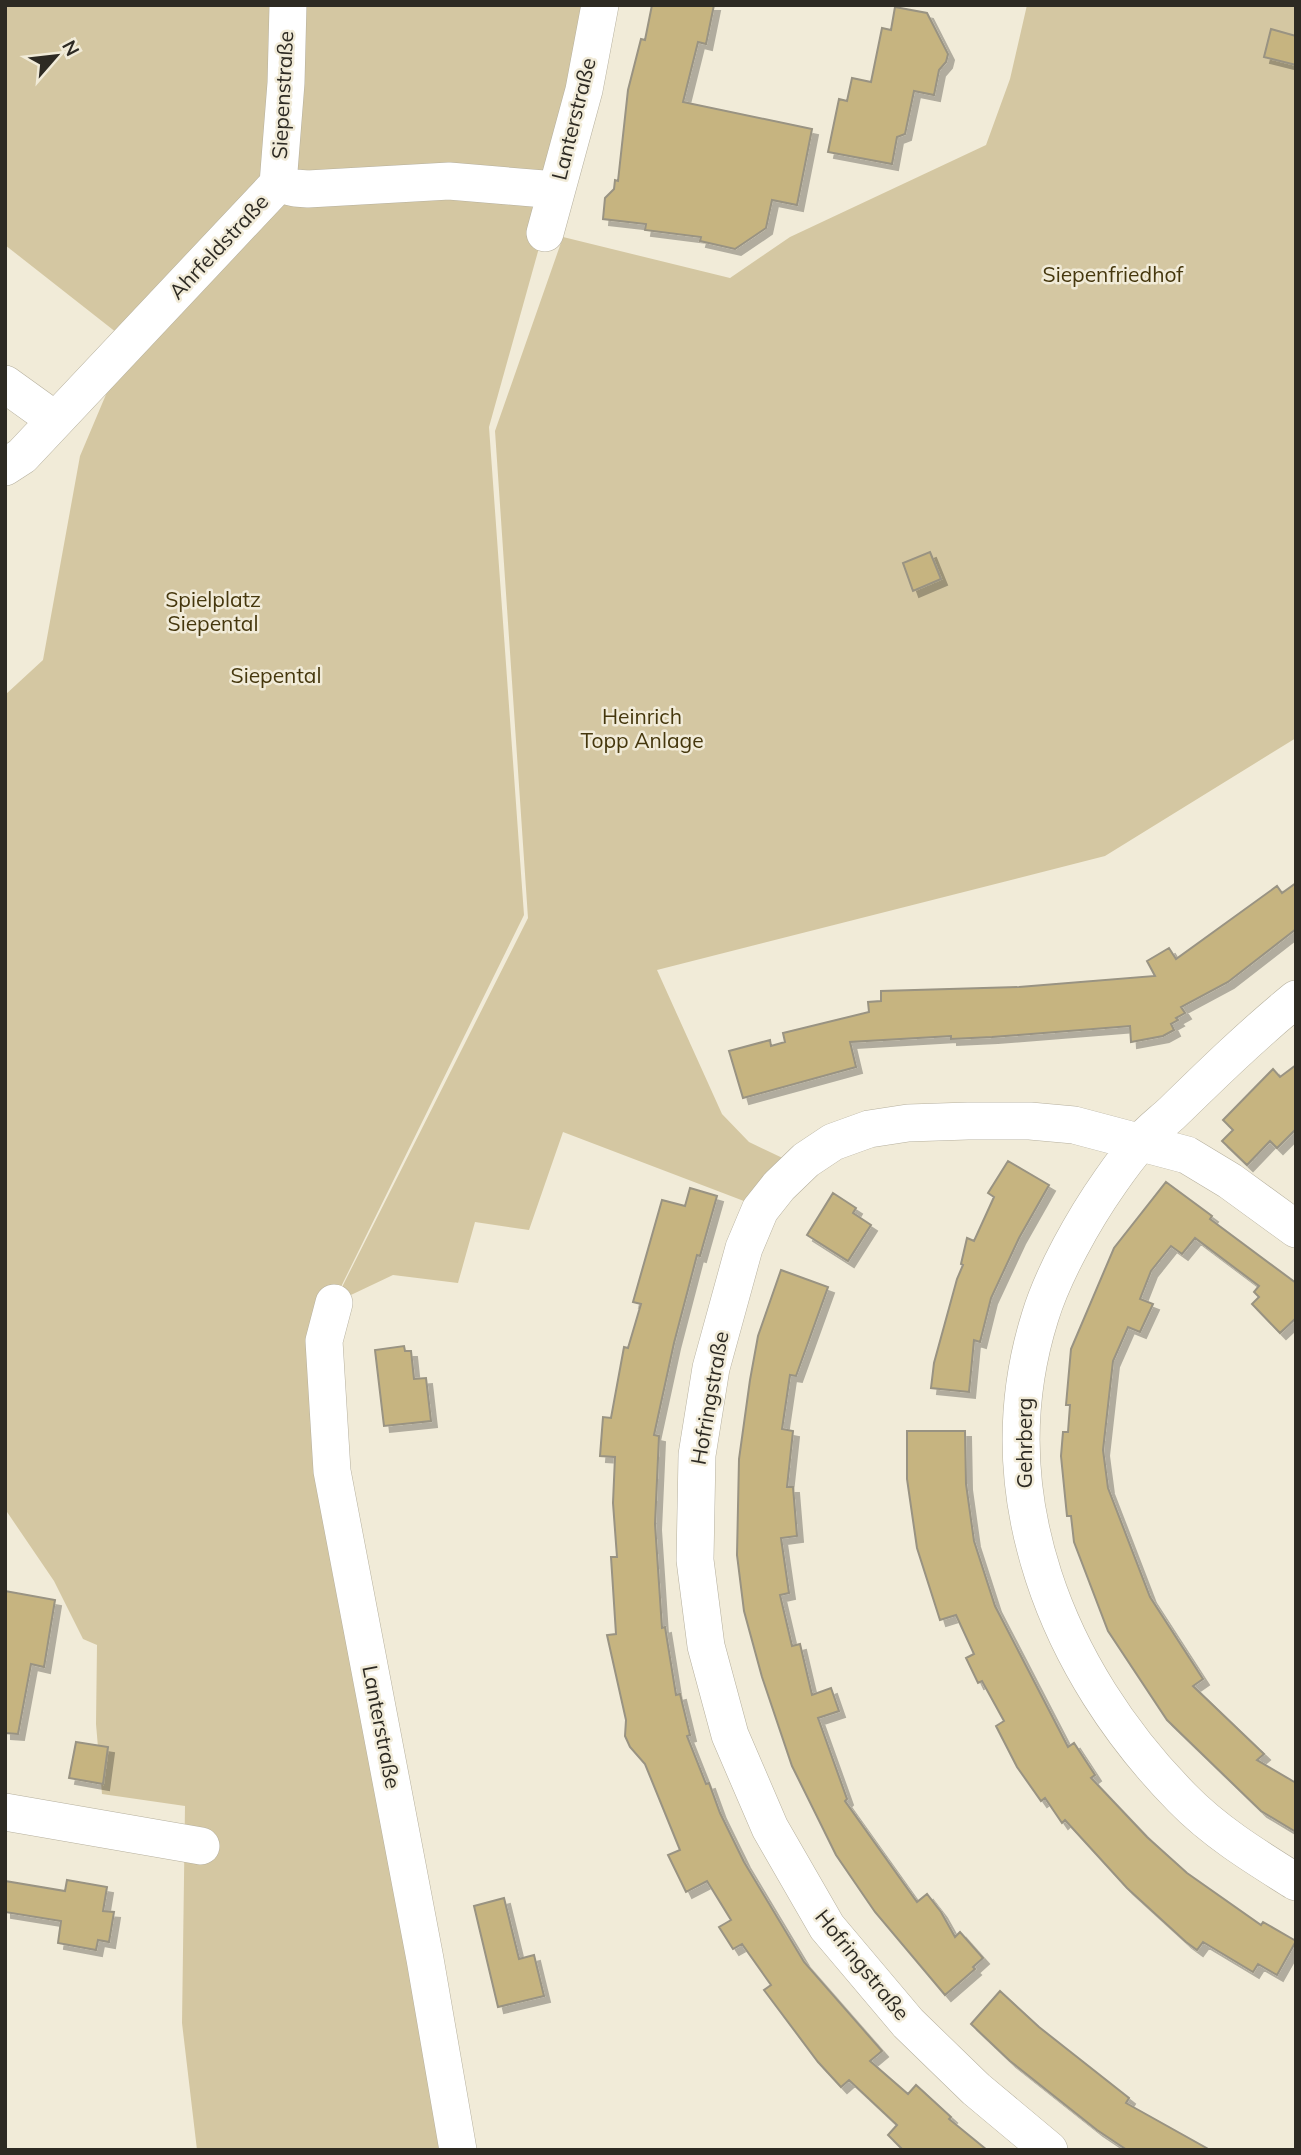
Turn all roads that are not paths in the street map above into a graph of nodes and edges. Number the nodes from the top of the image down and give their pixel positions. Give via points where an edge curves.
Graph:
1 (288, 5) edge
2 (600, 5) edge
3 (278, 184) junction
4 (556, 190) junction
5 (545, 233) dead end
6 (5, 384) edge
7 (55, 420) junction
8 (5, 467) edge
9 (1296, 999) edge
10 (1141, 1141) junction
11 (1296, 1229) edge
12 (334, 1303) dead end
13 (5, 1812) edge
14 (201, 1846) dead end
15 (1296, 1882) edge
16 (458, 2150) edge
17 (1049, 2150) edge

1 - 3 street, Siepenstraße
2 - 4 street, Lanterstraße via 584,90
3 - 4 street, Ahrfeldstraße via 309,189 449,181
3 - 7 street, Ahrfeldstraße
4 - 5 street, Lanterstraße
6 - 7 street
7 - 8 street, Ahrfeldstraße via 22,456
9 - 10 street, Gehrberg
10 - 11 street, Hofringstraße via 1187,1155
10 - 15 street, Gehrberg via 1109,1183 1067,1254 1040,1316 1025,1382 1021,1459 1028,1523 1049,1594 1079,1663 1127,1737 1183,1800 1239,1846
10 - 17 street, Hofringstraße via 1074,1125 1030,1121 908,1123 869,1129 833,1142 806,1160 760,1210 744,1248 711,1368 697,1455 695,1560 706,1646 730,1735 770,1828 827,1927 908,2023 976,2089
12 - 16 street, Lanterstraße via 324,1341 332,1471
13 - 14 street

